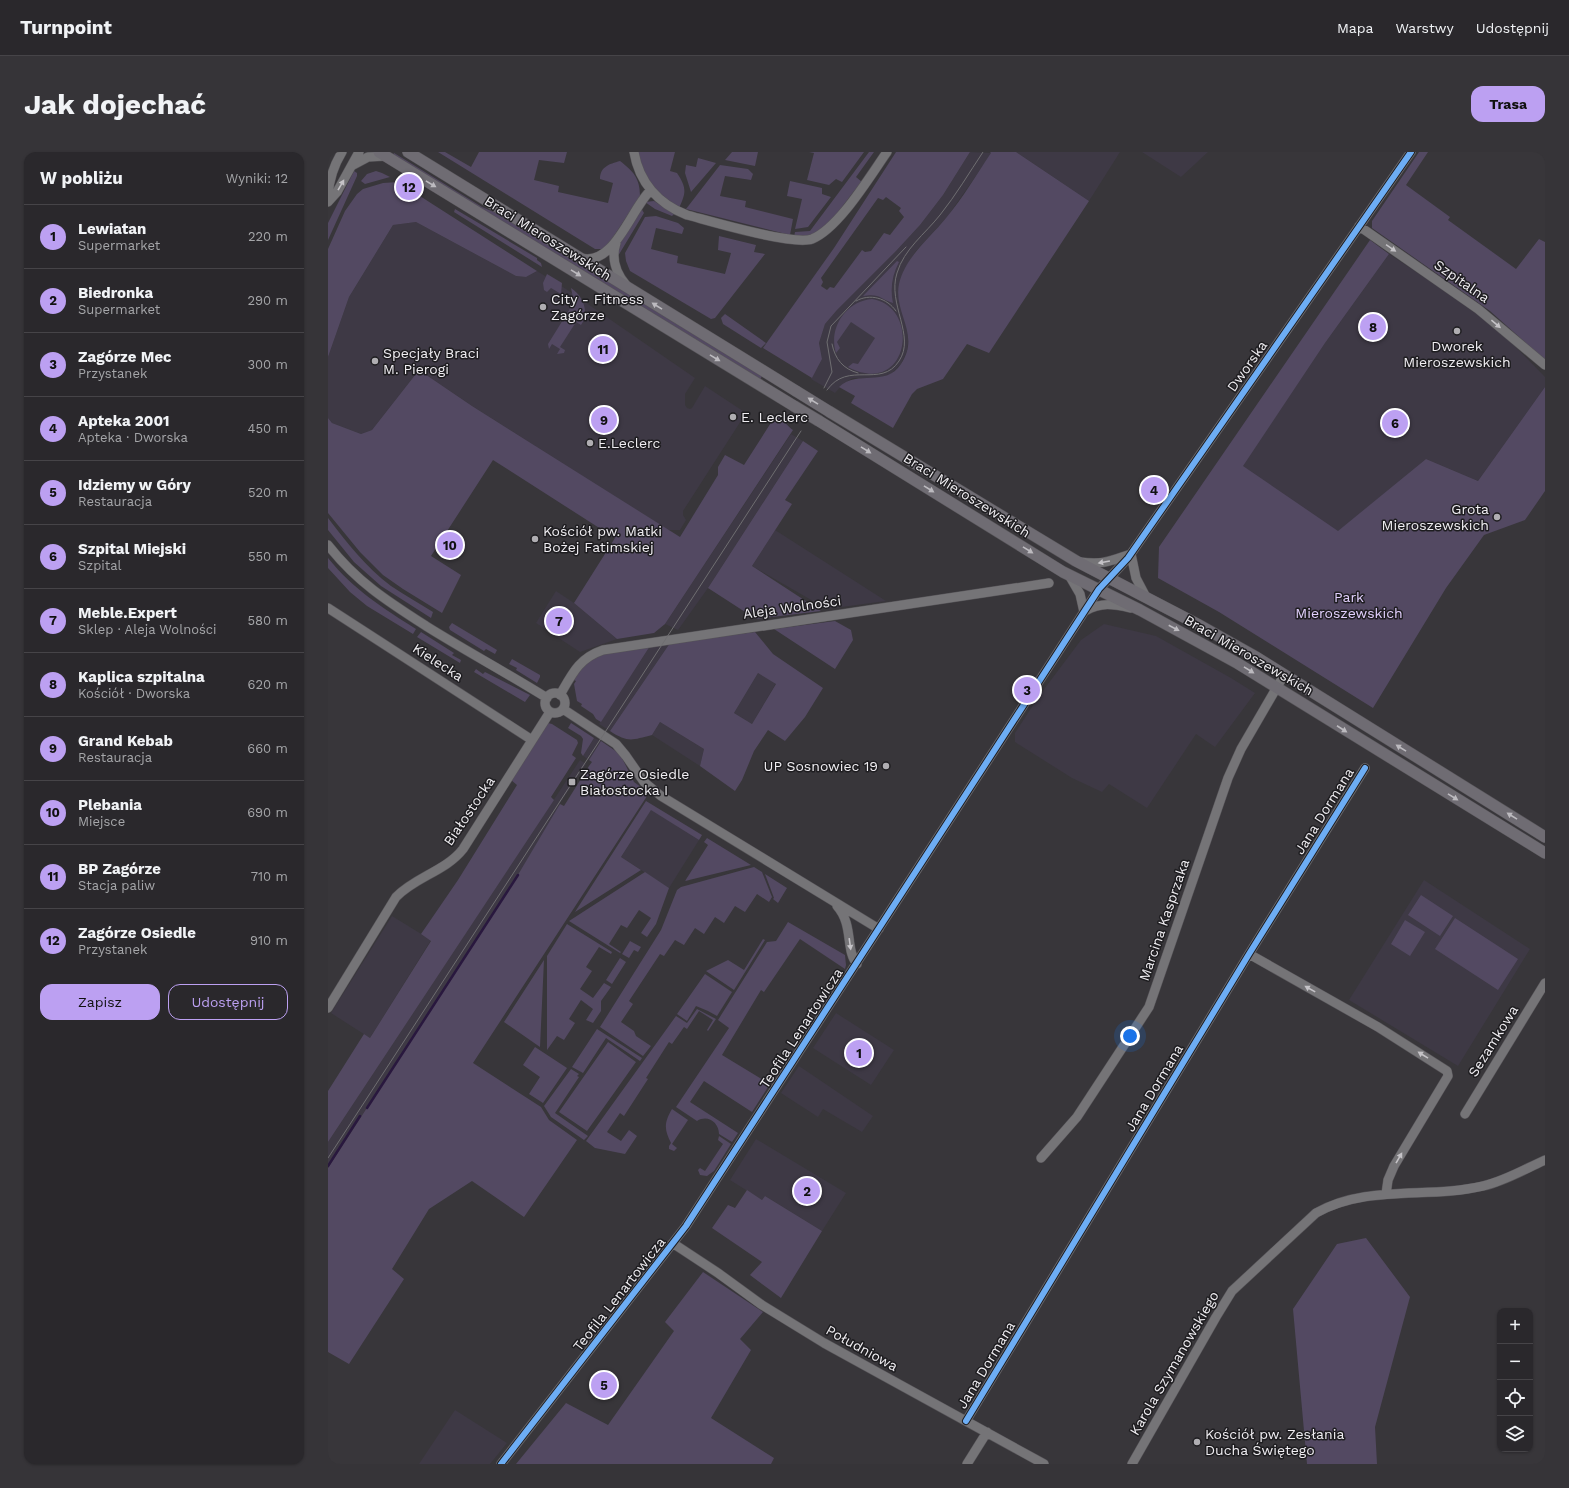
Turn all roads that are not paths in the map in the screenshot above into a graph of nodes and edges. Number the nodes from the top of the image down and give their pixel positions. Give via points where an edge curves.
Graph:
1 (359, 152) edge
2 (408, 152) edge
3 (634, 152) edge
4 (887, 152) edge
5 (1411, 152) edge
6 (338, 154) edge
7 (383, 154) edge
8 (351, 166) junction
9 (650, 191) junction
10 (328, 196) edge
11 (328, 202) edge
12 (1359, 226) junction
13 (617, 240) junction
14 (578, 257) junction
15 (629, 288) junction
16 (1545, 365) edge
17 (784, 383) junction
18 (776, 395) junction
19 (328, 545) edge
20 (1131, 554) junction
21 (1076, 561) junction
22 (1069, 575) junction
23 (1110, 578) junction
24 (1049, 583) dead end
25 (1099, 589) junction
26 (1146, 597) junction
27 (328, 608) edge
28 (1140, 610) junction
29 (1084, 612) junction
30 (1284, 675) junction
31 (1276, 688) junction
32 (560, 695) junction
33 (547, 698) junction
34 (563, 709) junction
35 (550, 712) junction
36 (532, 740) junction
37 (1365, 768) dead end
38 (1545, 836) edge
39 (1545, 854) edge
40 (831, 900) junction
41 (879, 929) junction
42 (1249, 954) junction
43 (857, 964) junction
44 (1545, 983) edge
45 (328, 1008) edge
46 (1465, 1114) dead end
47 (1041, 1158) dead end
48 (1545, 1160) edge
49 (1386, 1194) junction
50 (674, 1244) junction
51 (966, 1421) junction
52 (987, 1432) junction
53 (501, 1464) edge
54 (967, 1464) edge
55 (1044, 1464) edge
56 (1132, 1464) edge

1 - 8 street
2 - 14 main road, Braci Mieroszewskich
3 - 9 street via 638,169
4 - 9 street via 844,211 828,228 810,240 782,239 686,215 676,211
5 - 12 street, Dworska
6 - 10 street
7 - 8 street via 368,157
7 -> 18 main road, Braci Mieroszewskich
11 -> 8 street via 337,192
9 - 13 street
12 -> 16 street, Szpitalna via 1478,309
12 - 20 street, Dworska
13 - 14 street via 602,255 592,259
13 - 15 street via 615,263 620,278
14 - 15 main road, Braci Mieroszewskich
17 -> 15 main road, Braci Mieroszewskich
17 - 18 main road
21 -> 17 main road, Braci Mieroszewskich, bridge
18 -> 22 main road, Braci Mieroszewskich, bridge
19 - 33 street via 357,577 386,601
20 -> 21 street via 1106,563
20 - 23 street, Dworska
20 - 26 street via 1136,578
21 - 23 main road, Braci Mieroszewskich
22 - 25 main road, Braci Mieroszewskich
22 - 29 street via 1080,594
23 - 25 street, Dworska
23 - 26 main road, Braci Mieroszewskich
24 - 32 street, Aleja Wolności via 603,650 580,663
25 - 28 main road, Braci Mieroszewskich
25 - 29 street, Teofila Lenartowicza
26 - 30 main road, Braci Mieroszewskich via 1221,637
27 - 36 street, Kielecka
28 - 29 street via 1107,604 1095,606
28 -> 31 main road, Braci Mieroszewskich via 1237,663
29 - 41 street, Teofila Lenartowicza
30 - 31 street, Marcina Kasprzaka
38 -> 30 main road, Braci Mieroszewskich
31 -> 39 main road, Braci Mieroszewskich
31 - 47 street, Marcina Kasprzaka via 1241,749 1228,778 1149,1007 1077,1117
32 - 33 street via 554,694
32 - 34 street via 565,703
33 - 35 street via 545,704
34 - 35 street via 557,713
34 - 40 street via 616,744 644,782 661,796
35 - 36 street, Białostocka
36 - 45 street, Białostocka via 457,856 409,885 396,897
37 - 42 street, Jana Dormana
40 - 41 street
40 -> 43 street via 845,918 853,957
41 - 43 street, Teofila Lenartowicza
49 -> 42 street via 1394,1166 1448,1076 1447,1071 1378,1027
42 - 51 street, Jana Dormana
43 - 50 street, Teofila Lenartowicza
44 - 46 street, Sezamkowa
48 - 49 street, Karola Szymanowskiego via 1500,1181 1482,1186 1436,1192
49 - 56 street, Karola Szymanowskiego via 1353,1198 1316,1213 1232,1292
50 - 51 street, Południowa via 762,1305 824,1343
50 - 53 street, Teofila Lenartowicza
51 - 52 street, Południowa
52 - 54 street
52 - 55 street, Południowa

